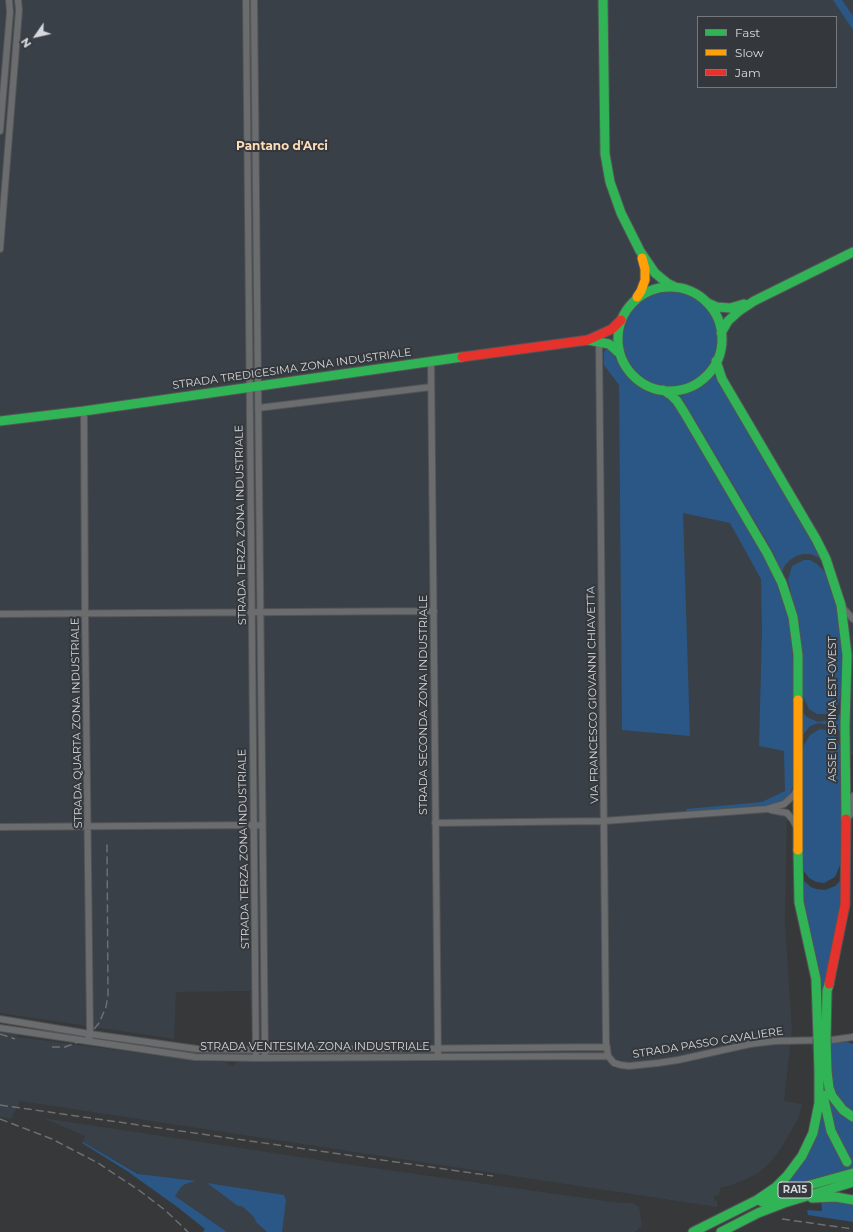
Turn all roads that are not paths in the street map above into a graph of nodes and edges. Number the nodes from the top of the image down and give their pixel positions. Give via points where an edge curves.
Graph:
1 (9, 0) edge
2 (18, 0) edge
3 (246, 0) edge
4 (254, 0) edge
5 (603, 0) edge
6 (0, 131) edge
7 (247, 182) junction
8 (256, 182) junction
9 (0, 249) edge
10 (640, 251) junction
11 (853, 252) edge
12 (676, 287) junction
13 (635, 300) junction
14 (754, 301) junction
15 (707, 303) junction
16 (621, 320) junction
17 (721, 333) junction
18 (588, 340) junction
19 (599, 342) junction
20 (621, 356) junction
21 (431, 361) junction
22 (716, 361) junction
23 (254, 386) junction
24 (431, 387) junction
25 (663, 390) junction
26 (258, 408) junction
27 (84, 411) junction
28 (0, 421) edge
29 (250, 464) junction
30 (258, 465) junction
31 (841, 605) junction
32 (434, 611) junction
33 (252, 613) junction
34 (262, 613) junction
35 (0, 614) edge
36 (85, 614) junction
37 (853, 619) edge
38 (853, 652) edge
39 (847, 674) junction
40 (253, 708) junction
41 (262, 708) junction
42 (798, 788) junction
43 (853, 796) edge
44 (767, 809) junction
45 (604, 821) junction
46 (435, 823) junction
47 (254, 825) junction
48 (262, 825) junction
49 (88, 826) junction
50 (0, 827) edge
51 (798, 830) junction
52 (254, 853) junction
53 (263, 853) junction
54 (846, 858) junction
55 (255, 976) junction
56 (264, 976) junction
57 (0, 1019) edge
58 (40, 1025) junction
59 (256, 1025) junction
60 (264, 1025) junction
61 (0, 1028) edge
62 (58, 1028) junction
63 (39, 1034) junction
64 (90, 1034) junction
65 (57, 1036) junction
66 (853, 1037) edge
67 (822, 1038) junction
68 (839, 1039) junction
69 (853, 1040) edge
70 (89, 1041) junction
71 (153, 1042) junction
72 (607, 1047) junction
73 (438, 1049) junction
74 (256, 1050) junction
75 (265, 1050) junction
76 (304, 1050) junction
77 (342, 1050) junction
78 (152, 1051) junction
79 (608, 1056) junction
80 (438, 1057) junction
81 (256, 1058) junction
82 (265, 1058) junction
83 (304, 1058) junction
84 (342, 1058) junction
85 (823, 1071) junction
86 (853, 1117) edge
87 (847, 1162) dead end
88 (853, 1173) edge
89 (853, 1182) edge
90 (853, 1200) edge
91 (784, 1203) junction
92 (693, 1232) edge
93 (700, 1232) edge
94 (721, 1232) edge

1 - 6 street
2 - 9 street
3 - 7 street, STRADA TERZA ZONA INDUSTRIALE
4 - 8 street, STRADA TERZA ZONA INDUSTRIALE
5 - 10 main road via 605,154 610,182 621,213
7 - 8 street
7 - 23 street, STRADA TERZA ZONA INDUSTRIALE
8 - 23 street, STRADA TERZA ZONA INDUSTRIALE
10 - 12 main road via 660,278
10 - 13 main road via 645,280
11 - 14 main road
12 - 13 main road via 656,289
12 - 15 main road via 695,293
13 - 16 main road
14 - 15 main road via 730,308
14 - 17 main road via 728,321
15 - 17 main road via 716,317
16 - 18 main road via 612,329
16 - 20 main road via 618,332
17 - 22 main road via 721,345
18 - 19 main road
18 - 21 main road, STRADA TREDICESIMA ZONA INDUSTRIALE
19 - 20 main road via 608,344
19 - 45 street, VIA FRANCESCO GIOVANNI CHIAVETTA
20 - 25 main road via 626,367 637,379
21 - 23 main road, STRADA TREDICESIMA ZONA INDUSTRIALE
21 - 24 street, STRADA SECONDA ZONA INDUSTRIALE
22 - 25 main road via 707,374 694,384 679,390
22 - 31 main road, ASSE DI SPINA EST-OVEST via 722,379 816,539
23 - 26 street, STRADA TERZA ZONA INDUSTRIALE
23 - 27 main road, STRADA TREDICESIMA ZONA INDUSTRIALE
23 - 29 street, STRADA TERZA ZONA INDUSTRIALE
24 - 26 street
24 - 32 street, STRADA SECONDA ZONA INDUSTRIALE
25 - 42 main road via 677,401 684,412 767,553 788,600 798,655
26 - 30 street, STRADA TERZA ZONA INDUSTRIALE
27 - 28 main road, STRADA TREDICESIMA ZONA INDUSTRIALE
27 - 36 street, STRADA QUARTA ZONA INDUSTRIALE
29 - 30 street
29 - 33 street, STRADA TERZA ZONA INDUSTRIALE
30 - 34 street, STRADA TERZA ZONA INDUSTRIALE
31 - 37 street
31 - 39 main road, ASSE DI SPINA EST-OVEST via 846,636
32 - 34 street
32 - 46 street, STRADA SECONDA ZONA INDUSTRIALE
33 - 34 street
33 - 36 street
33 - 40 street, STRADA TERZA ZONA INDUSTRIALE
34 - 41 street, STRADA TERZA ZONA INDUSTRIALE
35 - 36 street
36 - 49 street, STRADA QUARTA ZONA INDUSTRIALE
38 - 39 street
39 - 54 main road, ASSE DI SPINA EST-OVEST
40 - 41 street
40 - 47 street, STRADA TERZA ZONA INDUSTRIALE
41 - 48 street, STRADA TERZA ZONA INDUSTRIALE
42 - 44 street via 784,804
42 - 51 main road
43 - 54 street via 850,806 850,842
44 - 45 street
44 - 51 street via 787,813 794,820
45 - 46 street
45 - 72 street, VIA FRANCESCO GIOVANNI CHIAVETTA
46 - 73 street, STRADA SECONDA ZONA INDUSTRIALE
47 - 48 street
47 - 49 street
47 - 52 street, STRADA TERZA ZONA INDUSTRIALE
48 - 53 street, STRADA TERZA ZONA INDUSTRIALE
49 - 50 street
49 - 64 street, STRADA QUARTA ZONA INDUSTRIALE
51 - 67 main road via 799,902 816,979
52 - 53 street
52 - 55 street, STRADA TERZA ZONA INDUSTRIALE
53 - 56 street, STRADA TERZA ZONA INDUSTRIALE
54 - 67 main road, ASSE DI SPINA EST-OVEST via 845,905 827,991
55 - 56 street
55 - 59 street, STRADA TERZA ZONA INDUSTRIALE
56 - 60 street, STRADA TERZA ZONA INDUSTRIALE
57 - 58 street, STRADA VENTESIMA ZONA INDUSTRIALE
58 - 62 street, STRADA VENTESIMA ZONA INDUSTRIALE
58 - 63 street
59 - 60 street
59 - 74 street, STRADA TERZA ZONA INDUSTRIALE
60 - 75 street, STRADA TERZA ZONA INDUSTRIALE
61 - 63 street, STRADA VENTESIMA ZONA INDUSTRIALE
62 - 64 street, STRADA VENTESIMA ZONA INDUSTRIALE
62 - 65 street
63 - 65 street, STRADA VENTESIMA ZONA INDUSTRIALE
64 - 70 street, STRADA QUARTA ZONA INDUSTRIALE
64 - 71 street, STRADA VENTESIMA ZONA INDUSTRIALE
65 - 70 street, STRADA VENTESIMA ZONA INDUSTRIALE
66 - 68 street
67 - 85 main road, bridge
68 - 69 street
68 - 79 street, STRADA PASSO CAVALIERE via 750,1044 678,1060 630,1066 614,1063
70 - 78 street, STRADA VENTESIMA ZONA INDUSTRIALE
71 - 74 street, STRADA VENTESIMA ZONA INDUSTRIALE via 197,1049
71 - 78 street
72 - 73 street, STRADA VENTESIMA ZONA INDUSTRIALE
72 - 79 street, VIA FRANCESCO GIOVANNI CHIAVETTA
73 - 77 street, STRADA VENTESIMA ZONA INDUSTRIALE
73 - 80 street, STRADA SECONDA ZONA INDUSTRIALE
74 - 75 street, STRADA VENTESIMA ZONA INDUSTRIALE
74 - 81 street, STRADA TERZA ZONA INDUSTRIALE
75 - 76 street, STRADA VENTESIMA ZONA INDUSTRIALE
75 - 82 street, STRADA TERZA ZONA INDUSTRIALE
76 - 77 street, STRADA VENTESIMA ZONA INDUSTRIALE
76 - 83 street
77 - 84 street
78 - 81 street, STRADA VENTESIMA ZONA INDUSTRIALE via 195,1057
79 - 80 street, STRADA VENTESIMA ZONA INDUSTRIALE
80 - 84 street, STRADA VENTESIMA ZONA INDUSTRIALE
81 - 82 street, STRADA VENTESIMA ZONA INDUSTRIALE
82 - 83 street, STRADA VENTESIMA ZONA INDUSTRIALE
83 - 84 street, STRADA VENTESIMA ZONA INDUSTRIALE
85 - 86 main road via 832,1096 843,1110
85 - 87 main road via 826,1115 840,1152
85 - 92 main road via 813,1132 802,1156 788,1176 757,1200
88 - 93 main road, RA15 via 779,1196 739,1212
89 - 91 main road, RA15
90 - 91 main road via 825,1197
91 - 94 main road, RA15

